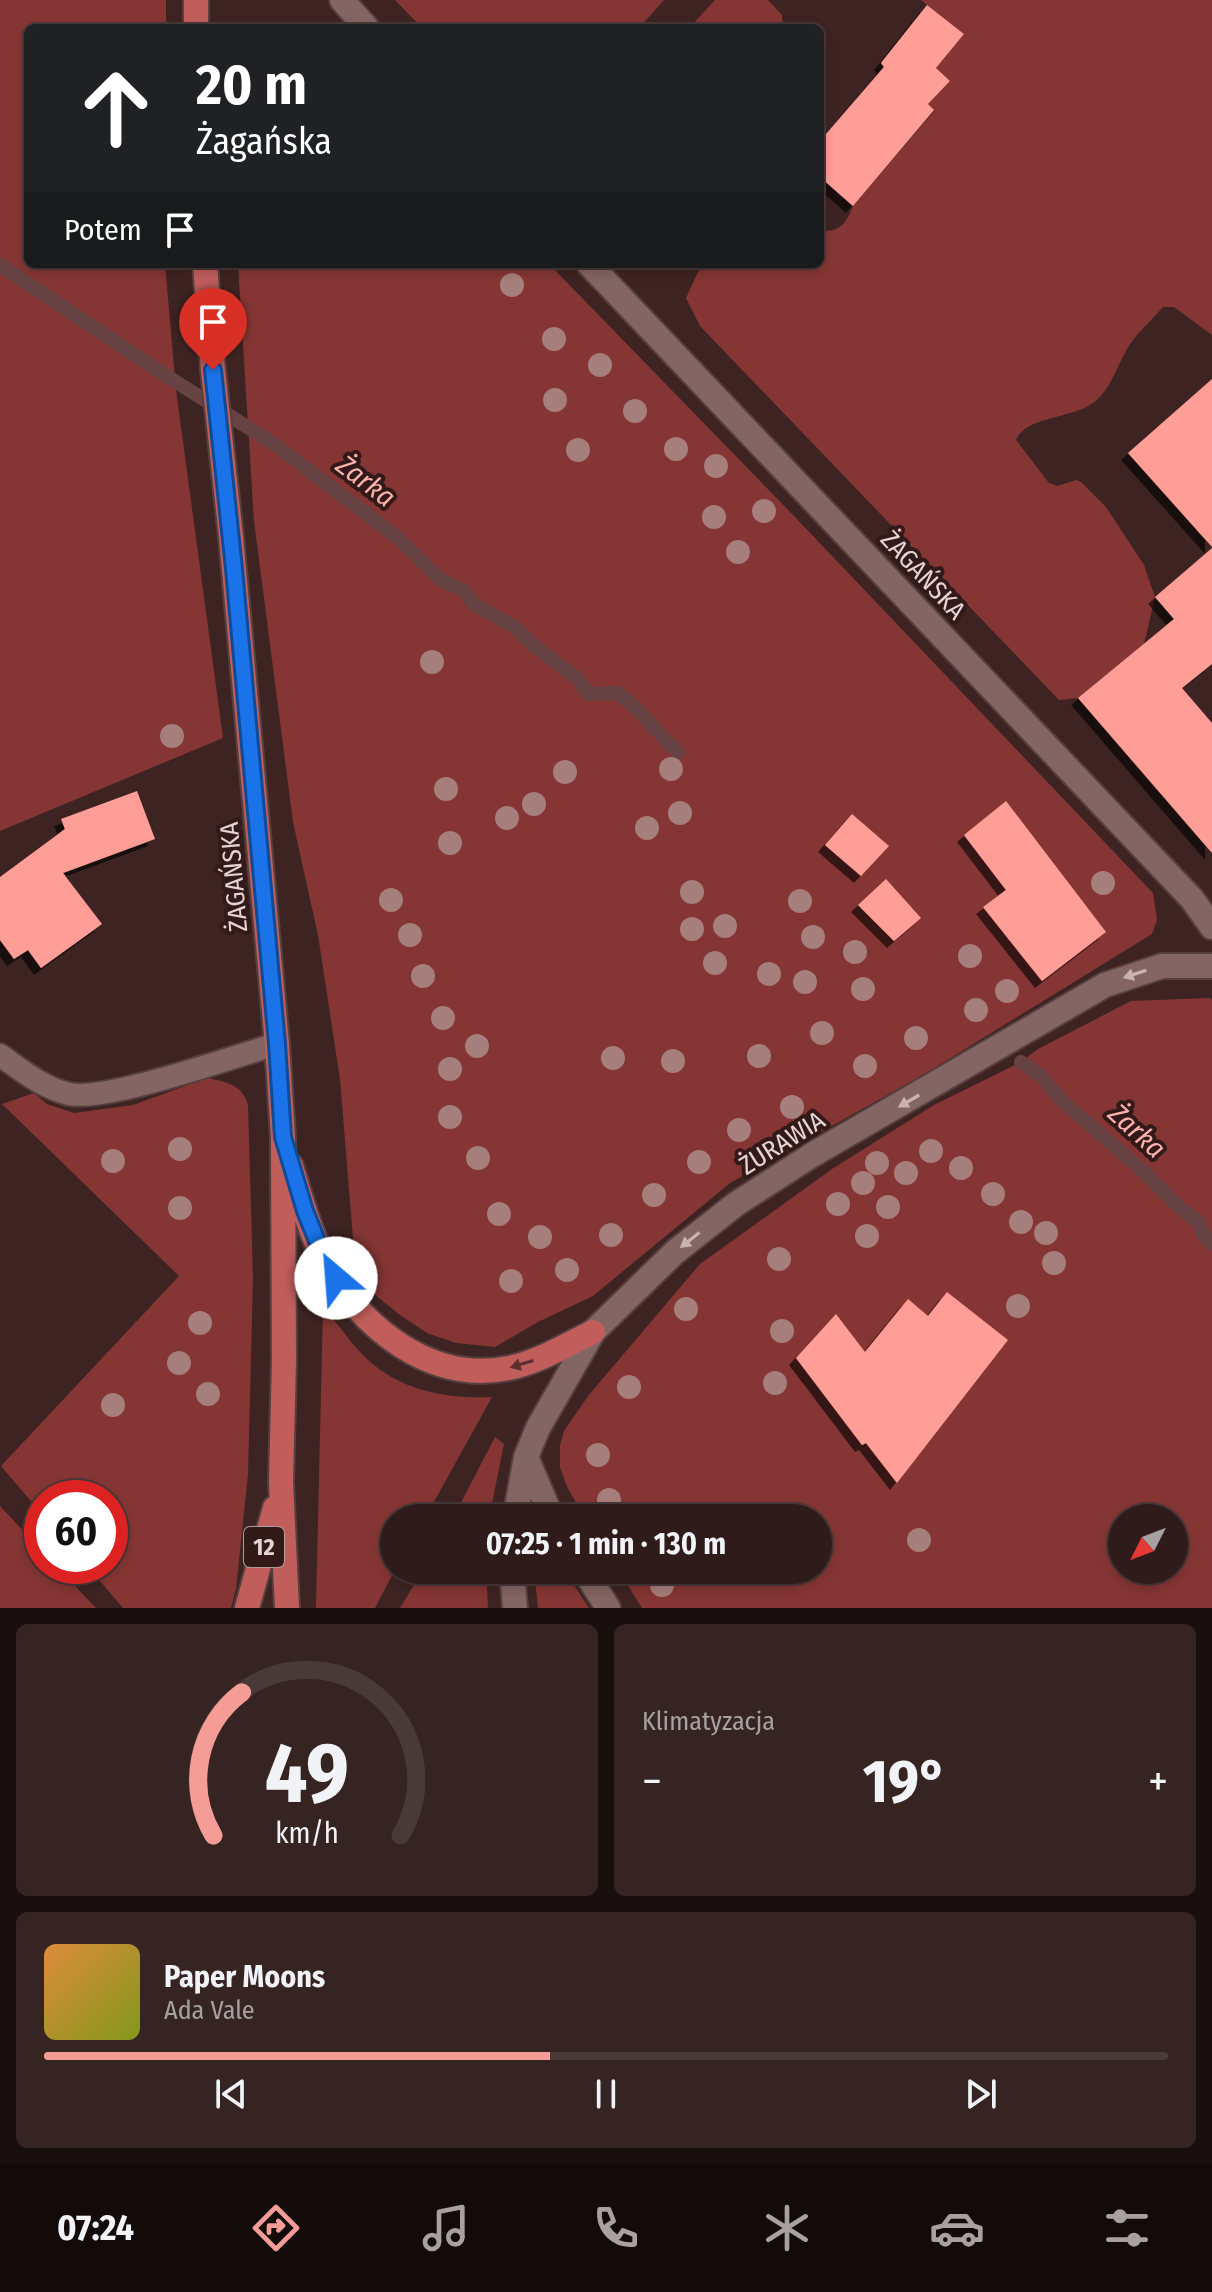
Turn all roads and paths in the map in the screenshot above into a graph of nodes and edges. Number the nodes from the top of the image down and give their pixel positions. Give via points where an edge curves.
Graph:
1 (196, 0) edge
2 (342, 0) edge
3 (196, 24) edge
4 (363, 24) edge
5 (205, 268) edge
6 (593, 268) edge
7 (1212, 927) edge
8 (1212, 966) edge
9 (277, 1044) junction
10 (0, 1055) edge
11 (283, 1137) junction
12 (593, 1332) junction
13 (526, 1457) junction
14 (281, 1486) junction
15 (518, 1504) edge
16 (546, 1504) edge
17 (513, 1584) edge
18 (593, 1584) edge
19 (247, 1608) edge
20 (287, 1608) edge
21 (515, 1608) edge
22 (608, 1608) edge

1 - 3 main road
2 - 4 street
5 - 9 main road, ŻAGAŃSKA / 12
6 - 7 street, ŻAGAŃSKA via 1192,899
8 -> 12 street, ŻURAWIA via 1162,966 1105,985 812,1155 675,1252
9 - 10 lane via 125,1087 71,1094 34,1079
9 - 11 main road, ŻAGAŃSKA / 12
12 -> 11 main road via 537,1360 483,1370 449,1367 387,1338 326,1263
11 - 14 main road, ŻAGAŃSKA / 12
12 - 13 street, ŻURAWIA
13 - 15 street, ŻURAWIA
13 - 16 street
14 - 19 main road, ŻAGAŃSKA / 12
14 - 20 main road, ŻAGAŃSKA / 12
17 - 21 street
18 - 22 street

